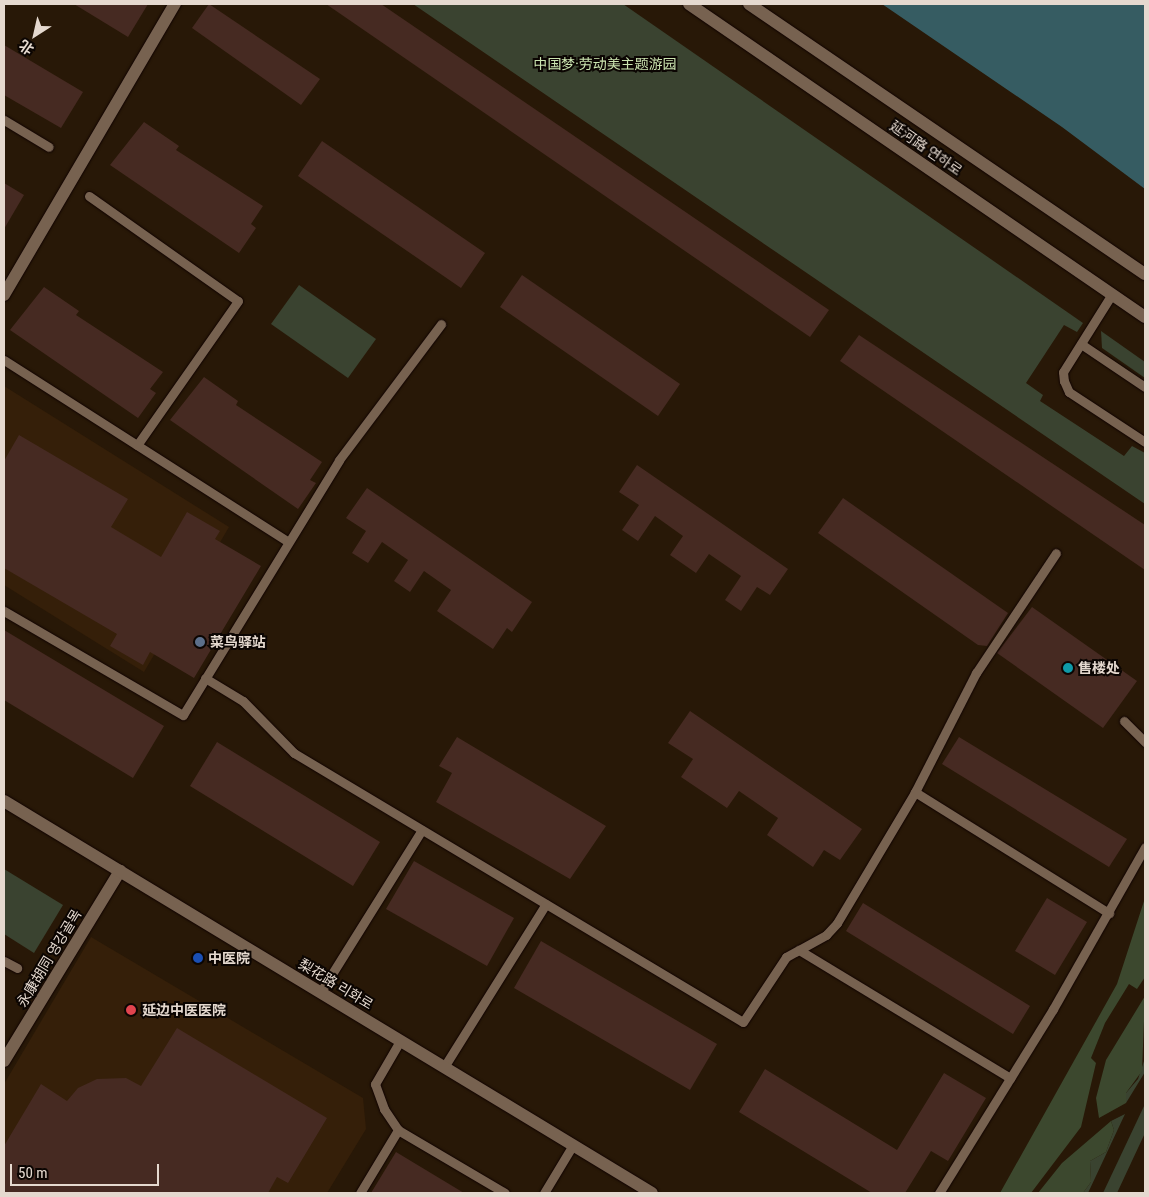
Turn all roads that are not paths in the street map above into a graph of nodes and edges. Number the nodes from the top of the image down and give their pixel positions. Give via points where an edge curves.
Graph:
1 (175, 4) edge
2 (689, 4) edge
3 (749, 4) edge
4 (4, 120) edge
5 (49, 147) dead end
6 (89, 196) dead end
7 (1145, 274) edge
8 (1112, 294) junction
9 (4, 295) edge
10 (1145, 317) edge
11 (441, 324) dead end
12 (1081, 344) junction
13 (4, 360) edge
14 (1145, 387) edge
15 (1145, 442) edge
16 (137, 445) junction
17 (287, 541) junction
18 (1056, 553) dead end
19 (4, 611) edge
20 (205, 678) junction
21 (1124, 721) dead end
22 (1145, 742) edge
23 (915, 792) junction
24 (4, 801) edge
25 (422, 830) junction
26 (1145, 847) edge
27 (120, 871) junction
28 (546, 904) junction
29 (1109, 913) junction
30 (799, 950) junction
31 (4, 960) edge
32 (17, 968) dead end
33 (320, 993) junction
34 (400, 1041) junction
35 (4, 1061) edge
36 (444, 1067) junction
37 (1010, 1078) junction
38 (398, 1130) junction
39 (573, 1145) junction
40 (360, 1193) edge
41 (505, 1193) edge
42 (544, 1193) edge
43 (652, 1193) edge
44 (939, 1193) edge

1 - 9 street
2 - 8 street, 延河路 연하로
3 - 7 street, 延河路 연하로
4 - 5 lane
6 - 16 lane via 238,301
8 - 10 street, 延河路 연하로
8 - 12 lane
11 - 17 lane via 369,418
12 - 14 lane
12 - 15 lane via 1064,372 1066,387
13 - 16 lane
16 - 17 lane
17 - 20 lane
18 - 23 lane via 976,673
19 - 20 lane via 183,715
20 - 25 lane via 243,701 294,753
21 - 22 lane
23 - 29 lane
23 - 30 lane via 837,923
24 - 27 street, 梨花路 리화로
25 - 28 lane
25 - 33 lane
26 - 29 lane
27 - 33 street, 梨花路 리화로
27 - 35 street, 永康胡同 영강골목
28 - 30 lane via 743,1022 777,966
28 - 36 lane
29 - 37 lane
30 - 37 lane
31 - 32 lane
33 - 34 street, 梨花路 리화로
34 - 36 street, 梨花路 리화로
34 - 38 lane via 375,1084
36 - 39 street, 梨花路 리화로
37 - 44 lane
38 - 40 lane
38 - 41 lane
39 - 42 lane
39 - 43 street, 梨花路 리화로

